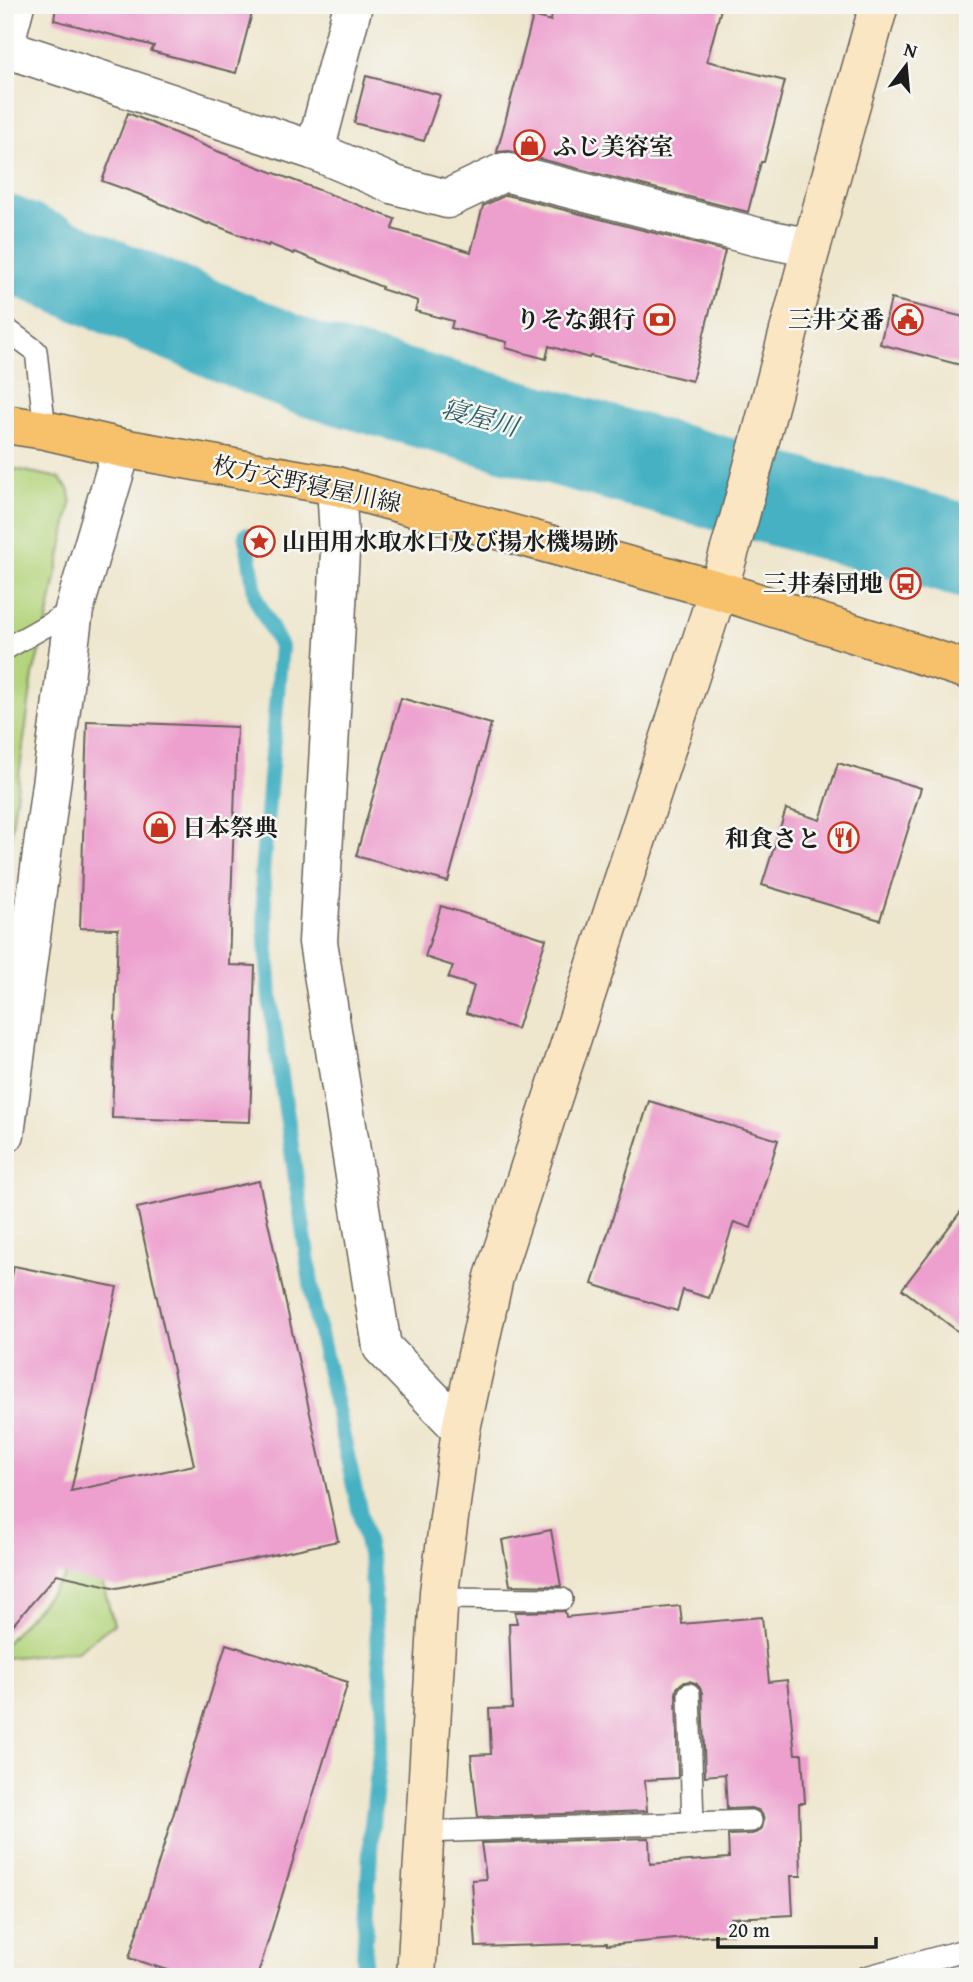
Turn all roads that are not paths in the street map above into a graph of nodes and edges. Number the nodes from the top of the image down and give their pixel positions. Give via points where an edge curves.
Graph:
1 (15, 5) edge
2 (353, 5) edge
3 (879, 5) edge
4 (5, 46) edge
5 (315, 151) junction
6 (811, 248) junction
7 (5, 328) edge
8 (5, 424) edge
9 (46, 430) junction
10 (122, 448) junction
11 (336, 485) junction
12 (718, 590) junction
13 (74, 610) junction
14 (5, 649) edge
15 (968, 670) edge
16 (5, 1134) edge
17 (461, 1429) junction
18 (439, 1598) junction
19 (562, 1599) dead end
20 (690, 1694) dead end
21 (751, 1821) dead end
22 (693, 1824) junction
23 (425, 1832) junction
24 (968, 1949) edge
25 (416, 1977) edge
26 (866, 1977) edge

1 - 4 street
2 - 5 street
3 - 6 street
4 - 5 street
5 - 6 street via 395,185 447,199 505,172
6 - 12 street
7 - 9 lane via 36,351
8 - 9 main road, 枚方交野寝屋川線
9 - 10 main road, 枚方交野寝屋川線
10 - 11 main road, 枚方交野寝屋川線
10 - 13 street
11 - 12 main road, 枚方交野寝屋川線
11 - 17 street via 340,552 318,942 382,1347
12 - 15 main road, 枚方交野寝屋川線
12 - 17 street via 494,1277
13 - 14 lane
13 - 16 street
17 - 18 street
18 - 19 lane
18 - 23 street
20 - 22 lane
21 - 22 lane
22 - 23 lane
23 - 25 street
24 - 26 lane

